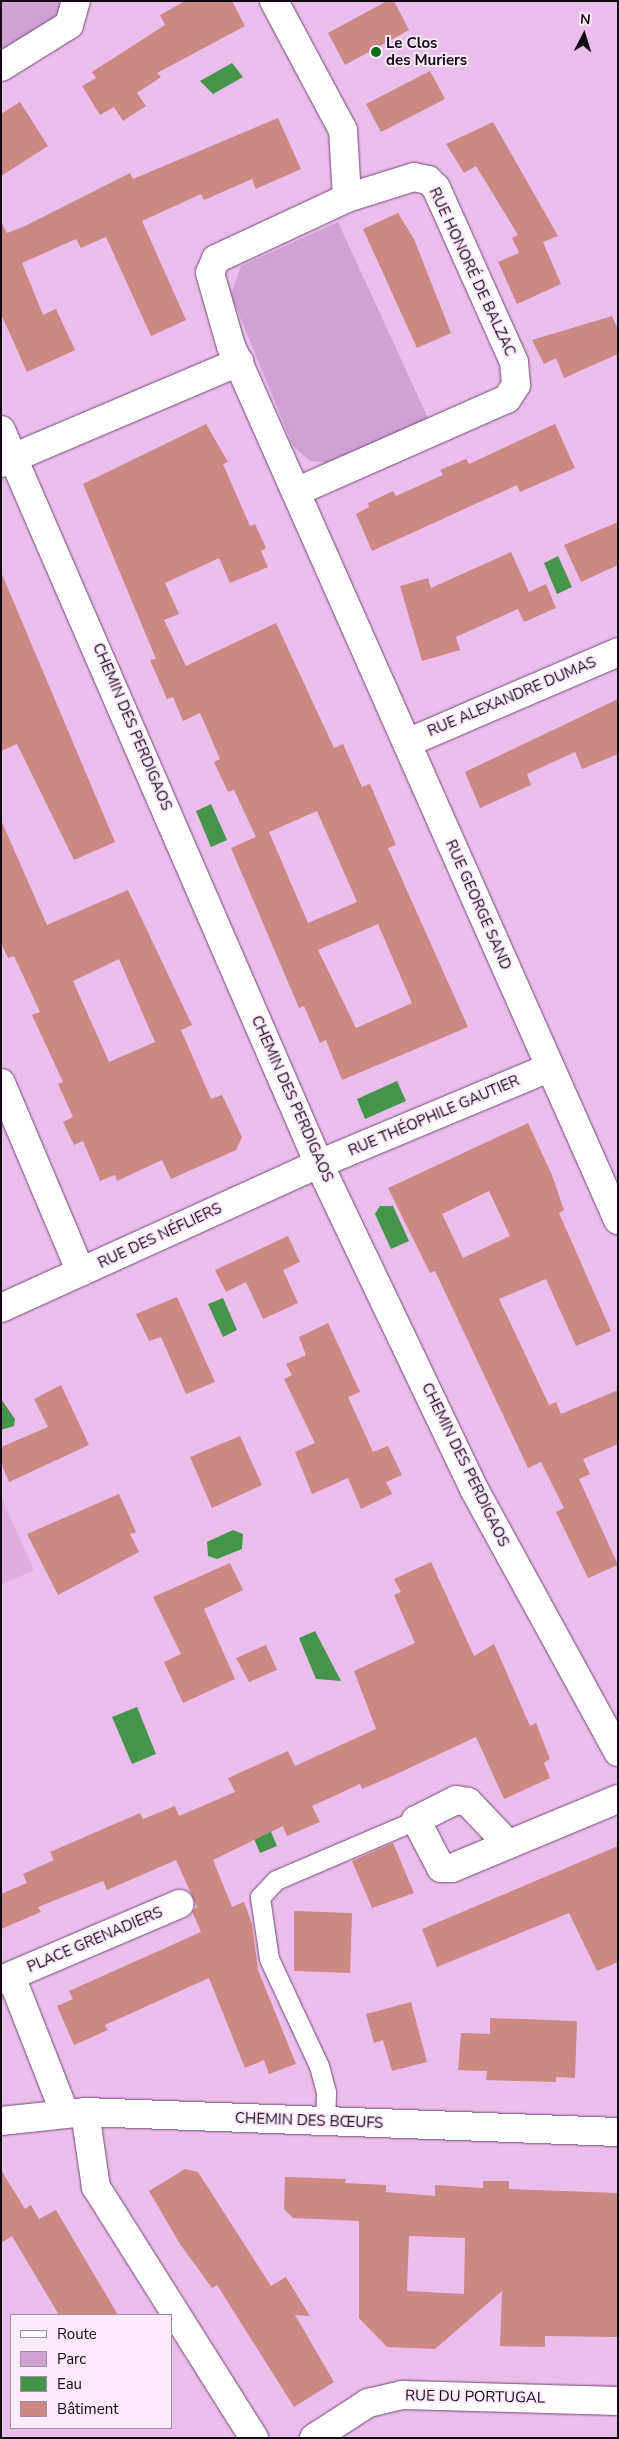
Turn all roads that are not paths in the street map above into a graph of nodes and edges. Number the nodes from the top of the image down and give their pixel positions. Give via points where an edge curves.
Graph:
1 (76, 1) edge
2 (274, 1) edge
3 (1, 67) edge
4 (347, 198) junction
5 (239, 362) junction
6 (1, 430) edge
7 (9, 460) edge
8 (298, 491) junction
9 (338, 589) joint
10 (618, 652) edge
11 (407, 742) junction
12 (549, 1068) junction
13 (1, 1083) edge
14 (319, 1164) junction
15 (618, 1220) edge
16 (81, 1272) junction
17 (1, 1308) edge
18 (618, 1752) edge
19 (618, 1799) edge
20 (416, 1820) junction
21 (507, 1843) junction
22 (179, 1904) dead end
23 (6, 1978) edge
24 (75, 2113) junction
25 (1, 2121) edge
26 (325, 2122) junction
27 (618, 2132) edge
28 (618, 2401) edge
29 (254, 2438) edge
30 (314, 2438) edge

1 - 3 street via 69,25
2 - 4 street via 343,130
4 - 5 street, RUE HONORÉ DE BALZAC via 216,258 210,273
4 - 8 street, RUE HONORÉ DE BALZAC via 414,177 436,188 514,362 516,386 507,400
5 - 7 street
5 - 8 street, RUE HONORÉ DE BALZAC
6 - 7 street, CHEMIN DES PERDIGAOS
7 - 14 street, CHEMIN DES PERDIGAOS
8 - 9 street, RUE HONORÉ DE BALZAC
9 - 11 street, RUE GEORGE SAND
10 - 11 street, RUE ALEXANDRE DUMAS
11 - 12 street, RUE GEORGE SAND
12 - 14 street, RUE THÉOPHILE GAUTIER
12 - 15 street, RUE GEORGE SAND
13 - 16 street
14 - 16 street, RUE DES NÉFLIERS
14 - 18 street, CHEMIN DES PERDIGAOS via 474,1489
16 - 17 street, RUE DES NÉFLIERS
19 - 21 street
20 - 21 street via 456,1800 468,1802
20 - 21 street via 441,1868 452,1868
20 - 26 lane via 276,1880 260,1898 269,1960 319,2066 326,2092
22 - 23 street, PLACE GRENADIERS
23 - 24 street, PLACE GRENADIERS
24 - 25 street, CHEMIN DES BŒUFS
24 - 26 street, CHEMIN DES BŒUFS
24 - 29 street, PLACE GRENADIERS via 96,2187
26 - 27 street, CHEMIN DES BŒUFS
28 - 30 street, RUE DU PORTUGAL via 403,2395 368,2403

